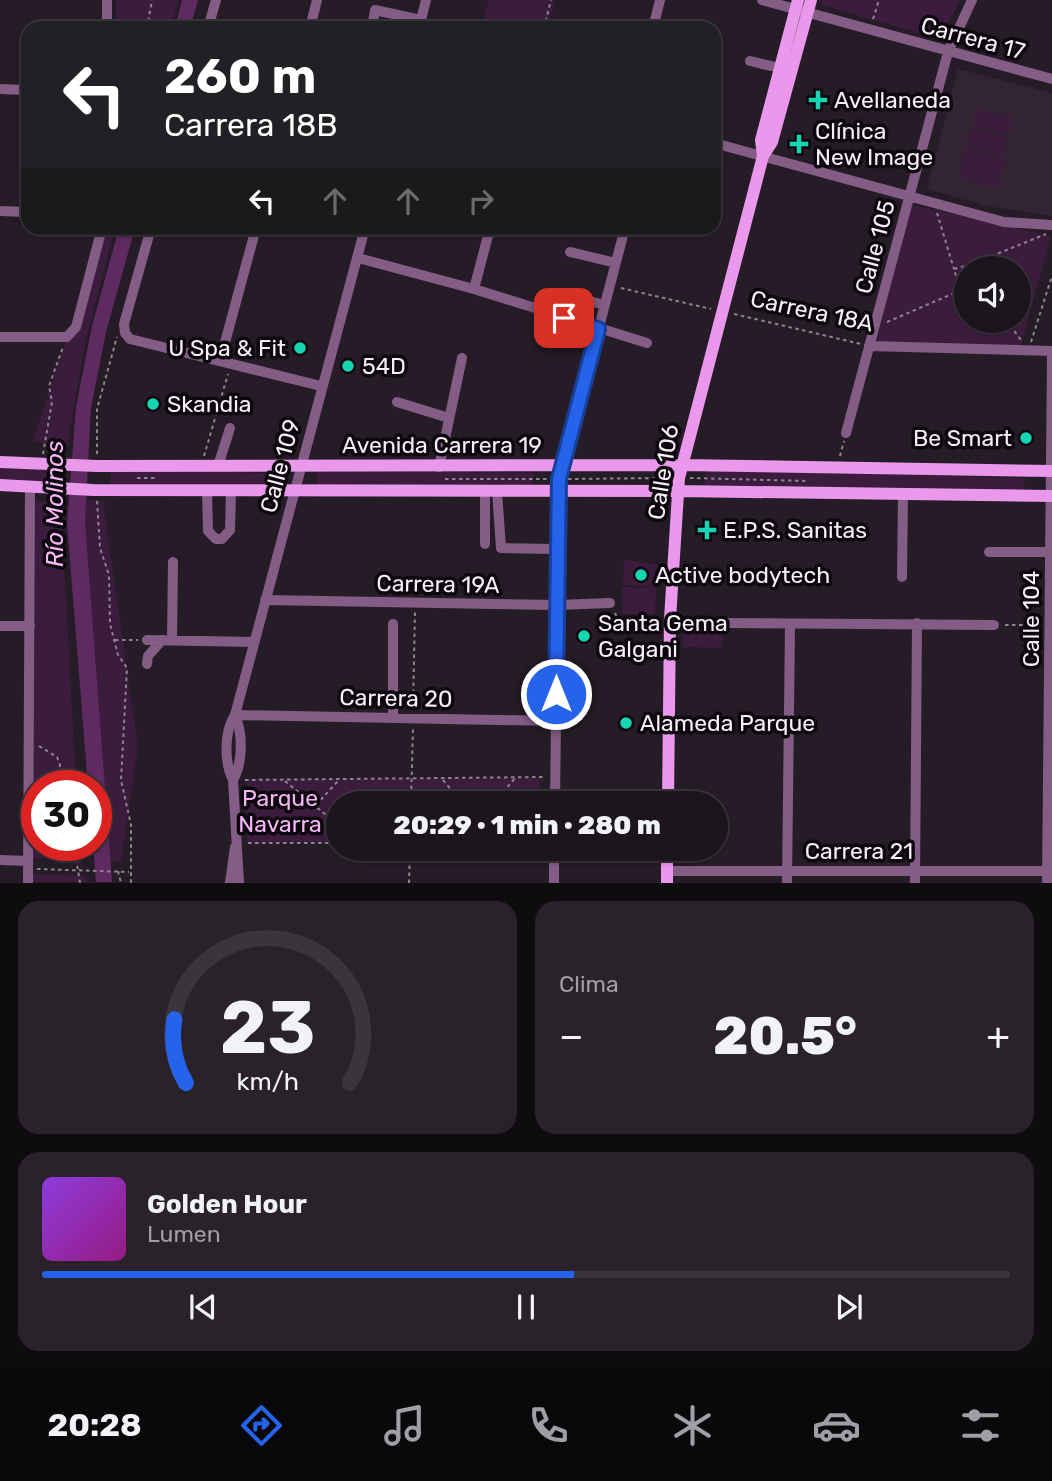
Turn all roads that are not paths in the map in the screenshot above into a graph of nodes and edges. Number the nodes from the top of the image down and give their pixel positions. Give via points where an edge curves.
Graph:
1 (107, 0) edge
2 (216, 0) edge
3 (317, 0) edge
4 (426, 0) edge
5 (660, 0) edge
6 (762, 0) edge
7 (972, 0) edge
8 (803, 5) edge
9 (398, 16) junction
10 (107, 21) edge
11 (210, 21) edge
12 (312, 21) edge
13 (373, 21) edge
14 (396, 21) edge
15 (412, 21) edge
16 (421, 21) edge
17 (655, 21) edge
18 (948, 52) junction
19 (750, 61) dead end
20 (780, 68) junction
21 (1052, 79) edge
22 (0, 89) edge
23 (21, 90) edge
24 (721, 145) edge
25 (763, 156) junction
26 (908, 195) junction
27 (0, 211) edge
28 (21, 212) edge
29 (1052, 225) edge
30 (100, 235) edge
31 (149, 235) edge
32 (254, 235) edge
33 (363, 235) edge
34 (488, 235) edge
35 (623, 235) edge
36 (570, 252) dead end
37 (358, 258) junction
38 (616, 263) junction
39 (474, 289) junction
40 (563, 294) dead end
41 (604, 305) junction
42 (598, 329) junction
43 (0, 337) edge
44 (647, 343) dead end
45 (869, 345) junction
46 (1052, 353) edge
47 (462, 358) dead end
48 (220, 361) junction
49 (321, 386) junction
50 (397, 402) dead end
51 (449, 418) junction
52 (230, 428) dead end
53 (846, 433) road end
54 (0, 462) edge
55 (681, 464) junction
56 (218, 466) junction
57 (300, 467) junction
58 (1051, 471) edge
59 (441, 473) junction
60 (559, 479) junction
61 (0, 485) edge
62 (679, 485) junction
63 (30, 486) junction
64 (207, 491) junction
65 (231, 491) junction
66 (293, 491) junction
67 (491, 491) junction
68 (903, 494) junction
69 (1051, 496) edge
70 (485, 544) dead end
71 (556, 549) junction
72 (989, 552) dead end
73 (1050, 552) edge
74 (173, 562) dead end
75 (902, 576) dead end
76 (265, 600) junction
77 (610, 603) dead end
78 (557, 605) junction
79 (723, 623) dead end
80 (393, 624) dead end
81 (917, 624) junction
82 (790, 625) junction
83 (994, 625) road end
84 (0, 626) edge
85 (30, 626) junction
86 (147, 640) road end
87 (167, 640) junction
88 (254, 642) junction
89 (148, 664) dead end
90 (235, 715) junction
91 (393, 718) junction
92 (556, 721) junction
93 (29, 770) edge
94 (555, 791) edge
95 (668, 791) edge
96 (236, 844) junction
97 (0, 860) edge
98 (21, 861) edge
99 (28, 861) edge
100 (554, 861) edge
101 (915, 870) junction
102 (788, 871) junction
103 (1050, 871) edge
104 (667, 877) edge
105 (28, 883) edge
106 (230, 883) edge
107 (239, 883) edge
108 (554, 883) edge
109 (787, 883) edge
110 (915, 883) edge
111 (1048, 883) edge

1 - 10 street
2 - 11 street
3 - 12 street
4 - 16 street
5 - 17 street
6 - 8 street, Carrera 17
7 - 18 street, Calle 105
8 - 18 street, Carrera 17
8 - 20 main road, Calle 106
8 - 25 main road, Calle 106 via 772,142
9 - 13 street via 375,10
9 - 14 street
9 - 15 street
18 - 21 street, Carrera 17
18 - 26 street, Calle 105
19 - 20 street
20 - 25 main road, Calle 106 via 761,140
22 - 23 street
24 - 25 street
25 - 26 street
25 - 55 main road, Calle 106
26 - 29 street via 1004,222
26 - 45 street, Calle 105
27 - 28 street
30 - 43 street via 76,327 67,337
31 - 48 street via 121,333 130,340
32 - 48 street
33 - 37 street, Calle 109
34 - 39 street
35 - 38 street
36 - 38 street
37 - 39 street
37 - 49 street, Calle 109
38 - 41 street
39 - 42 street
40 - 41 street
41 - 42 street
42 - 44 street
42 - 60 street
45 - 46 street, Carrera 18A
45 - 53 street, Calle 105
46 - 58 street, Calle 104
47 - 51 street
48 - 49 street
49 - 57 street, Calle 109
50 - 51 street
51 - 59 street
52 - 56 street
54 - 56 main road, Avenida Carrera 19
55 - 58 main road, Avenida Carrera 19
55 - 60 main road, Avenida Carrera 19
55 - 62 main road, Calle 106
56 - 57 main road, Avenida Carrera 19
57 - 59 main road, Avenida Carrera 19
57 - 66 street, Calle 109
58 - 69 street, Calle 104
59 - 60 main road, Avenida Carrera 19
60 - 62 main road, Avenida Carrera 19
60 - 67 main road, Avenida Carrera 19
60 - 71 street
61 - 63 main road, Avenida Carrera 19
62 - 68 main road, Avenida Carrera 19
62 - 95 main road, Calle 106 via 670,619
63 - 64 main road, Avenida Carrera 19
63 - 85 street
64 - 65 main road, Avenida Carrera 19
64 - 65 street via 208,531 216,539 230,530
65 - 66 main road, Avenida Carrera 19
66 - 67 main road, Avenida Carrera 19
66 - 76 street, Calle 109
67 - 70 street
67 - 71 street via 501,548
68 - 69 main road, Avenida Carrera 19
68 - 75 street
69 - 73 street, Calle 104
71 - 78 street
72 - 73 street
73 - 103 street, Calle 104
74 - 87 street
76 - 78 street, Carrera 19A
76 - 88 street, Calle 109
77 - 78 street, Carrera 19A
78 - 92 street
79 - 82 street
80 - 91 street
81 - 82 street
81 - 83 street
81 - 101 street
82 - 102 street
84 - 85 street
85 - 93 street
86 - 87 street
87 - 88 street
87 - 89 street via 148,656
88 - 90 street, Calle 109
90 - 91 street, Carrera 20
90 - 96 street, Calle 109 via 228,725 228,770 233,780
91 - 92 street, Carrera 20
92 - 94 street
96 - 106 street, Calle 109
96 - 107 street, Calle 109
97 - 98 street
99 - 105 street
100 - 108 street
101 - 102 street, Carrera 21
101 - 103 street, Carrera 21
101 - 110 street
102 - 104 street, Carrera 21
102 - 109 street
103 - 111 street, Calle 104

